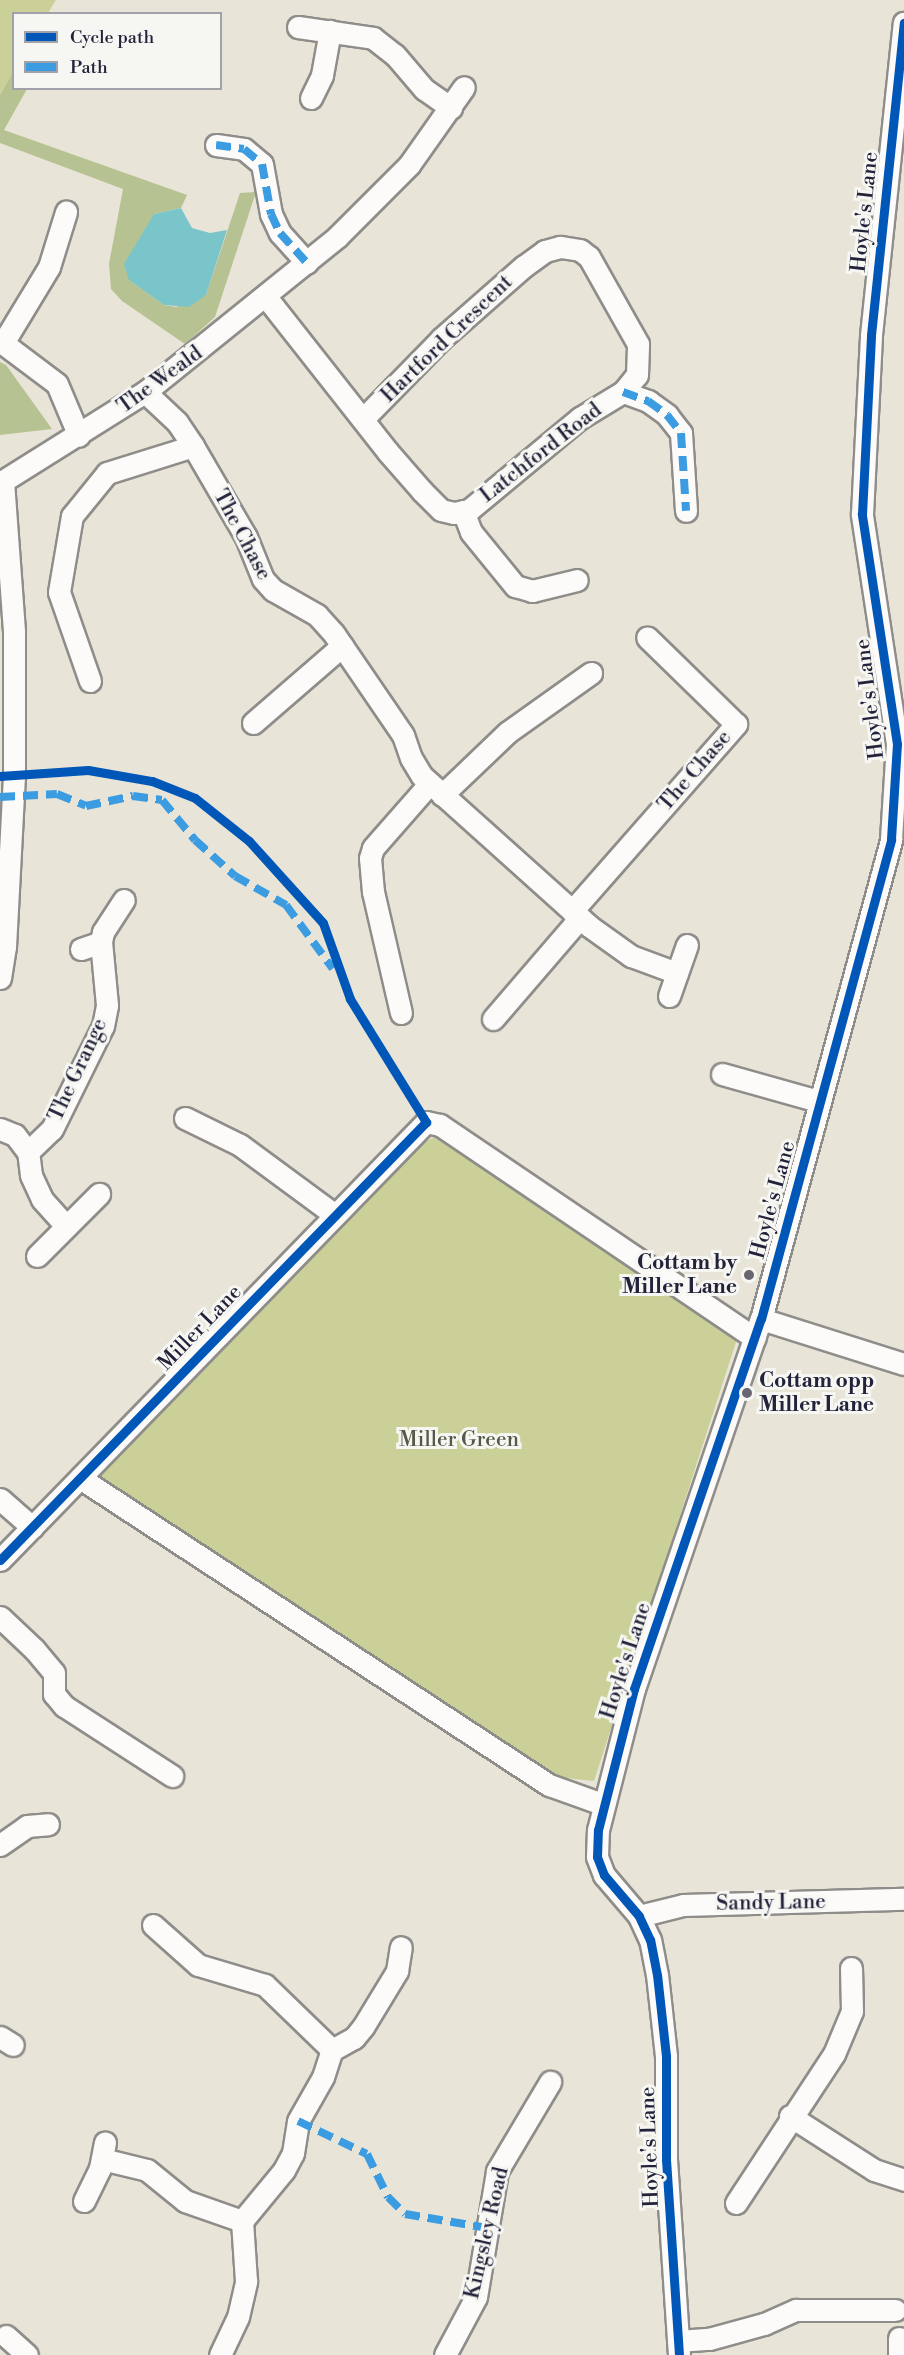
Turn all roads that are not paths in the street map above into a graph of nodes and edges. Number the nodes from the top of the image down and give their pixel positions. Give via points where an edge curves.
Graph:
1 (298, 27) dead end
2 (330, 31) junction
3 (903, 34) edge
4 (464, 87) dead end
5 (311, 99) dead end
6 (451, 108) junction
7 (216, 145) dead end
8 (66, 212) dead end
9 (307, 263) junction
10 (266, 297) junction
11 (2, 342) edge
12 (623, 392) junction
13 (145, 393) junction
14 (363, 419) junction
15 (80, 436) junction
16 (193, 446) junction
17 (1, 481) edge
18 (463, 511) junction
19 (686, 511) dead end
20 (577, 580) dead end
21 (5, 590) edge
22 (646, 637) dead end
23 (342, 646) junction
24 (591, 673) dead end
25 (90, 681) dead end
26 (253, 723) dead end
27 (900, 743) edge
28 (436, 789) junction
29 (123, 900) dead end
30 (576, 914) junction
31 (102, 942) junction
32 (687, 945) dead end
33 (3, 946) edge
34 (81, 949) dead end
35 (677, 973) junction
36 (0, 978) edge
37 (669, 996) dead end
38 (401, 1013) dead end
39 (493, 1019) dead end
40 (722, 1074) dead end
41 (818, 1101) junction
42 (185, 1118) dead end
43 (0, 1129) edge
44 (28, 1152) junction
45 (99, 1194) dead end
46 (335, 1215) junction
47 (66, 1226) junction
48 (37, 1256) dead end
49 (758, 1329) junction
50 (904, 1364) edge
51 (80, 1478) junction
52 (0, 1499) edge
53 (32, 1527) junction
54 (0, 1560) edge
55 (0, 1617) edge
56 (172, 1776) dead end
57 (602, 1803) junction
58 (48, 1824) dead end
59 (0, 1845) edge
60 (904, 1899) edge
61 (639, 1916) junction
62 (153, 1925) dead end
63 (401, 1947) dead end
64 (851, 1968) dead end
65 (332, 2050) junction
66 (550, 2082) dead end
67 (790, 2116) junction
68 (904, 2180) edge
69 (84, 2201) dead end
70 (736, 2202) dead end
71 (242, 2221) junction
72 (895, 2310) dead end
73 (6, 2336) dead end
74 (678, 2348) edge
75 (27, 2355) edge
76 (220, 2355) edge
77 (445, 2355) edge

1 - 2 street
2 - 5 street via 322,75
2 - 6 street via 374,38 424,89
3 - 27 street, Hoyle's Lane via 871,335 862,514
4 - 6 street, The Weald
6 - 9 street, The Weald via 384,194
7 - 9 street via 244,149 262,164 271,214 280,233
8 - 11 street via 49,267
9 - 10 street, The Weald
10 - 13 street, The Weald
10 - 14 street, Latchford Road
11 - 15 street via 57,384
12 - 14 street, Hartford Crescent via 637,375 638,344 589,256 560,247 544,251 507,281 441,339
12 - 18 street, Latchford Road via 580,418 491,494
12 - 19 street, Latchford Road via 657,408 681,434
13 - 15 street, The Weald
13 - 16 street, The Chase via 177,422
14 - 18 street, Latchford Road via 441,510
15 - 17 street, The Weald
16 - 23 street, The Chase via 246,537 263,579 273,590 317,615
16 - 25 street via 107,473 72,516 58,592
17 - 21 street
18 - 20 street via 471,532 515,586 532,591
21 - 33 street via 14,776
22 - 30 street, The Chase via 736,724
23 - 26 street
23 - 28 street, The Chase via 403,735 411,758
24 - 28 street
27 - 41 street, Hoyle's Lane via 891,839
28 - 30 street, The Chase
28 - 38 street via 373,848 370,858 373,892
29 - 31 street, The Grange via 103,932
30 - 35 street, The Chase via 631,956
30 - 39 street, The Chase
31 - 34 street
31 - 44 street, The Grange via 107,1005 103,1026 70,1084 52,1129
32 - 35 street
33 - 36 street
35 - 37 street
40 - 41 street
41 - 49 street, Hoyle's Lane
42 - 46 street via 240,1145
43 - 44 street via 15,1135
44 - 47 street via 31,1175 42,1199
45 - 47 street
46 - 49 street, Miller Lane via 426,1122 440,1125
46 - 51 street, Miller Lane
47 - 48 street
49 - 50 street
49 - 57 street, Hoyle's Lane via 634,1689
51 - 53 street, Miller Lane
51 - 57 street via 540,1779
52 - 53 street
53 - 54 street, Miller Lane
55 - 56 street via 54,1673 54,1694 64,1706
57 - 61 street, Hoyle's Lane via 597,1857 604,1875
58 - 59 street via 27,1826
60 - 61 street, Sandy Lane via 683,1905
61 - 74 street, Hoyle's Lane via 650,1940 657,1975 666,2056 666,2160
62 - 65 street via 198,1965 265,1985
63 - 65 street via 397,1971 358,2033
64 - 67 street via 852,2011 834,2054
65 - 71 street via 323,2077 298,2121 293,2153 275,2184
66 - 77 street, Kingsley Road via 497,2171 476,2297
67 - 68 street via 874,2170
67 - 70 street
69 - 71 street via 104,2150 147,2170 185,2201
71 - 76 street via 246,2281 238,2317
72 - 74 street via 796,2310
73 - 75 street

